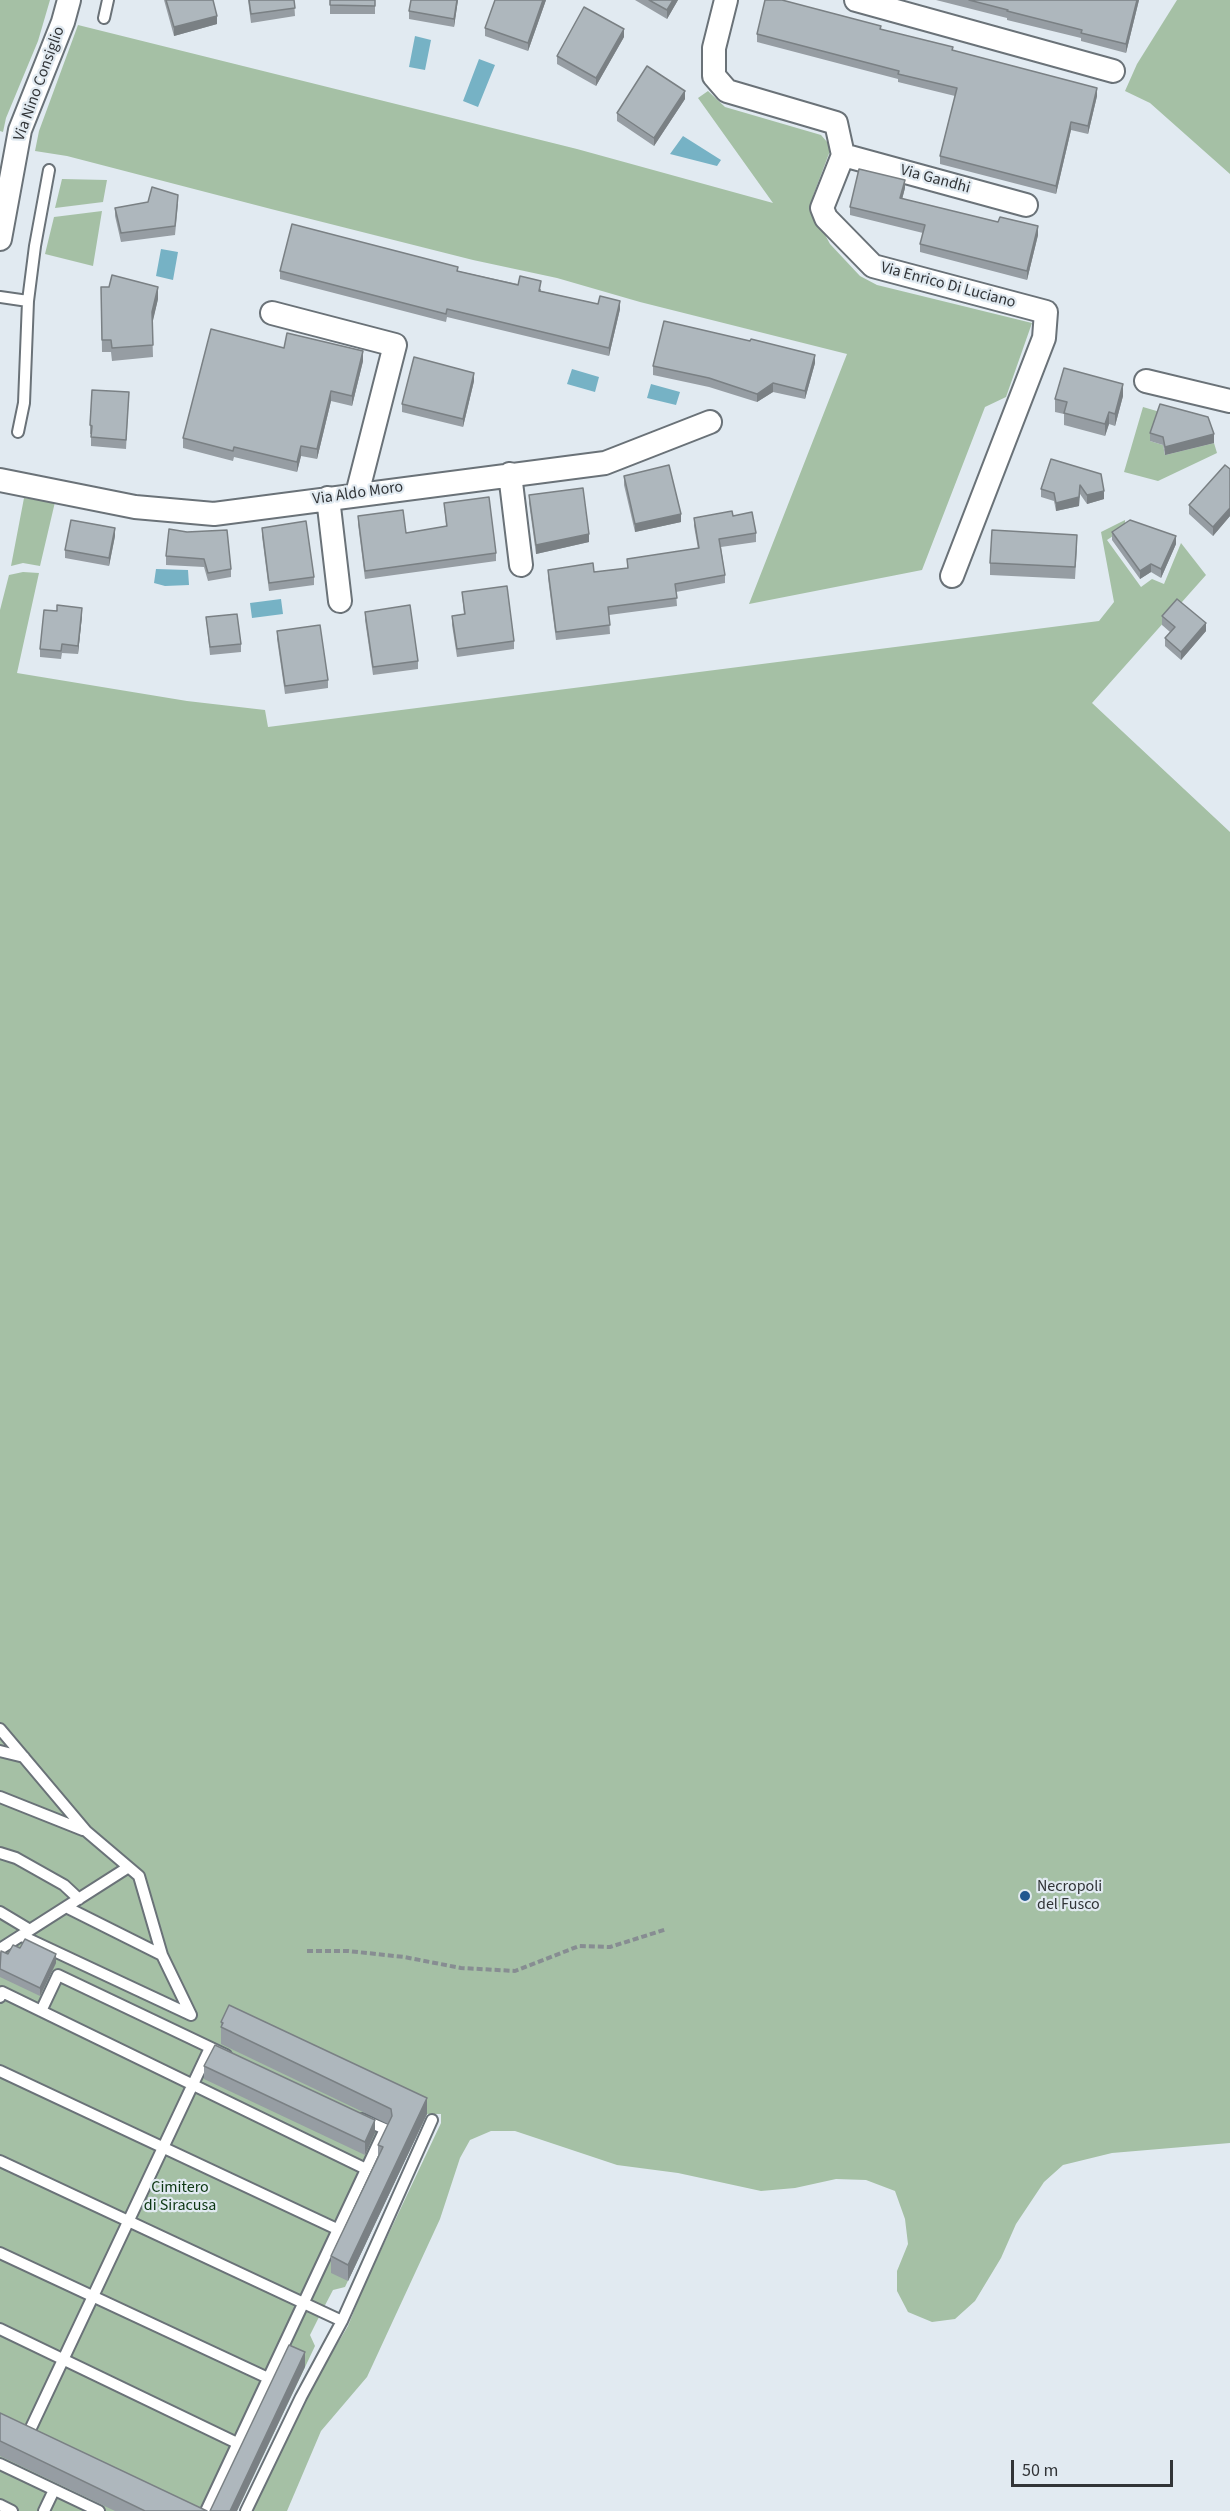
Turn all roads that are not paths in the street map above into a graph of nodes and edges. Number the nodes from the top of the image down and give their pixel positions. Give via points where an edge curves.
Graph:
1 (69, 0) edge
2 (108, 0) edge
3 (726, 0) edge
4 (856, 0) edge
5 (104, 18) dead end
6 (1113, 71) dead end
7 (843, 155) junction
8 (49, 170) dead end
9 (1026, 205) dead end
10 (0, 239) edge
11 (0, 297) edge
12 (28, 300) junction
13 (272, 314) dead end
14 (1146, 381) dead end
15 (1230, 401) edge
16 (710, 422) dead end
17 (18, 432) dead end
18 (510, 474) junction
19 (0, 480) edge
20 (357, 494) junction
21 (328, 498) junction
22 (521, 565) dead end
23 (952, 576) dead end
24 (340, 601) dead end
25 (0, 1729) edge
26 (0, 1751) edge
27 (24, 1757) junction
28 (0, 1797) edge
29 (86, 1831) junction
30 (0, 1853) edge
31 (127, 1868) junction
32 (79, 1899) junction
33 (66, 1907) junction
34 (0, 1912) edge
35 (26, 1933) junction
36 (0, 1949) edge
37 (162, 1955) junction
38 (0, 1997) edge
39 (41, 2011) junction
40 (210, 2048) junction
41 (241, 2062) edge
42 (0, 2071) edge
43 (194, 2085) junction
44 (354, 2115) edge
45 (432, 2120) dead end
46 (164, 2148) junction
47 (0, 2161) edge
48 (366, 2169) junction
49 (129, 2221) junction
50 (339, 2230) junction
51 (0, 2253) edge
52 (93, 2297) junction
53 (303, 2302) junction
54 (342, 2321) junction
55 (0, 2329) edge
56 (64, 2359) junction
57 (268, 2378) junction
58 (29, 2432) edge
59 (237, 2443) junction
60 (0, 2464) edge
61 (54, 2490) junction
62 (0, 2505) edge
63 (12, 2511) edge
64 (44, 2511) edge
65 (99, 2511) edge
66 (206, 2511) edge
67 (246, 2511) edge

1 - 10 street, Via Nino Consiglio via 21,130
2 - 5 lane
3 - 7 street via 714,48 714,76 728,91 836,123
4 - 6 street
7 - 9 street, Via Gandhi
7 - 23 street, Via Enrico Di Luciano via 822,207 826,218 873,266 1046,312 1044,338
8 - 12 lane
11 - 12 lane
12 - 17 lane via 24,403
13 - 20 street via 395,345
14 - 15 street
16 - 18 street, Via Aldo Moro via 605,463
18 - 20 street, Via Aldo Moro
18 - 22 street
19 - 21 street, Via Aldo Moro via 135,507 214,514
20 - 21 street, Via Aldo Moro
21 - 24 street
25 - 27 lane
26 - 27 lane
27 - 29 lane
28 - 29 lane
29 - 31 lane
30 - 32 lane via 64,1885
31 - 32 lane
31 - 37 lane via 139,1876
32 - 33 lane
33 - 35 lane
33 - 37 lane
34 - 35 lane
35 - 36 lane
35 - 37 lane via 191,2015
38 - 39 lane via 2,1992
39 - 40 lane via 58,1975
39 - 43 lane
40 - 41 lane
40 - 43 lane
42 - 46 lane
43 - 46 lane
43 - 48 lane
44 - 48 lane via 385,2129
45 - 54 lane
46 - 49 lane
46 - 50 lane
47 - 49 lane
48 - 50 lane
49 - 52 lane
49 - 53 lane
50 - 53 lane
51 - 52 lane
52 - 56 lane
52 - 57 lane
53 - 54 lane
53 - 57 lane
54 - 67 lane
55 - 56 lane
56 - 58 lane
56 - 59 lane
57 - 59 lane
59 - 66 lane
60 - 61 lane
61 - 64 lane
61 - 65 lane
62 - 63 lane

